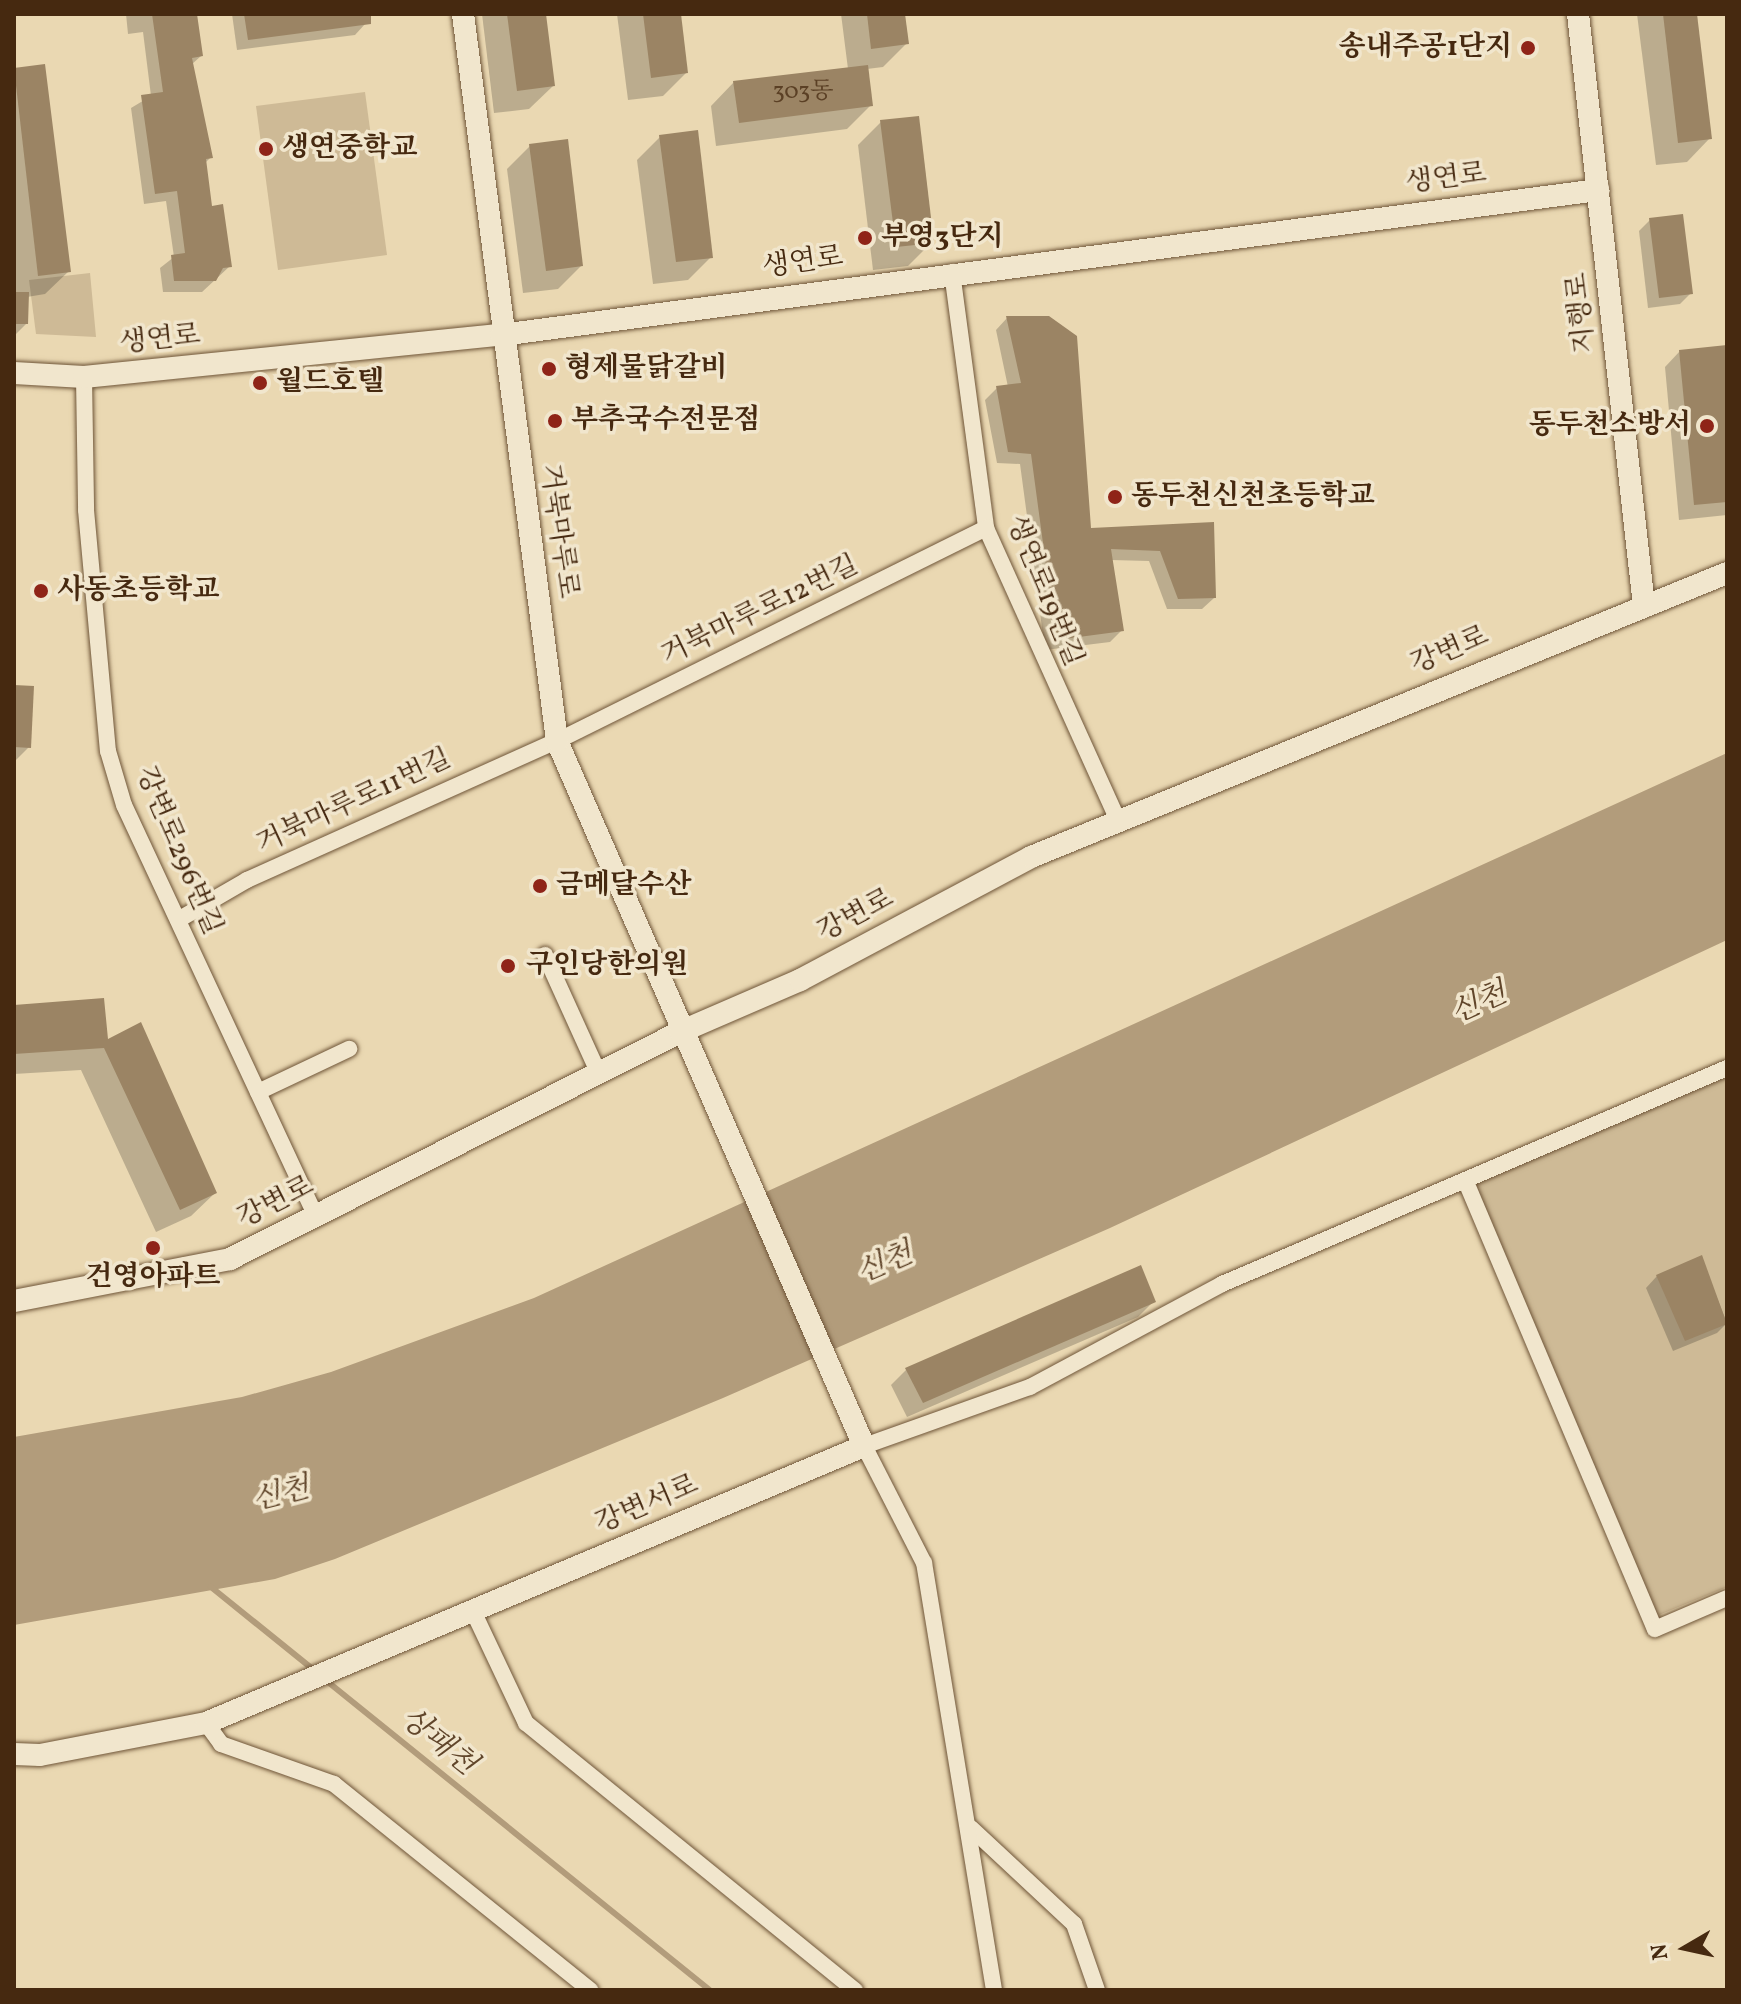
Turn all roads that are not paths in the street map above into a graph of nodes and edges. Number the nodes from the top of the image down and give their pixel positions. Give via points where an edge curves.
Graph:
1 (463, 14) edge
2 (1578, 14) edge
3 (1598, 190) junction
4 (952, 272) junction
5 (501, 335) junction
6 (14, 373) edge
7 (84, 377) junction
8 (986, 528) junction
9 (1727, 573) edge
10 (1644, 606) junction
11 (557, 741) junction
12 (1118, 821) junction
13 (178, 920) junction
14 (545, 955) dead end
15 (680, 1032) junction
16 (349, 1049) dead end
17 (1727, 1068) edge
18 (599, 1074) junction
19 (258, 1092) junction
20 (1466, 1182) junction
21 (316, 1216) junction
22 (14, 1301) edge
23 (864, 1446) junction
24 (1727, 1598) edge
25 (463, 1615) junction
26 (206, 1723) junction
27 (14, 1754) edge
28 (971, 1828) junction
29 (590, 1990) edge
30 (855, 1990) edge
31 (994, 1990) edge
32 (1097, 1990) edge

1 - 5 street, 거북마루로
2 - 3 street, 지행로
3 - 4 street, 생연로
3 - 10 street, 지행로
4 - 5 street, 생연로
4 - 8 street, 생연로19번길
5 - 7 street, 생연로
5 - 11 street, 거북마루로
6 - 7 street, 생연로
7 - 13 street, 강변로296번길 via 86,510 108,751 124,805
8 - 11 street, 거북마루로12번길
8 - 12 street, 생연로19번길
9 - 10 street, 강변로
10 - 12 street, 강변로
11 - 13 street, 거북마루로11번길 via 247,880
11 - 15 street, 거북마루로
12 - 15 street, 강변로 via 1031,857 800,980
13 - 19 street, 강변로296번길
14 - 18 street
15 - 18 street, 강변로
15 - 23 street, 거북마루로
16 - 19 street
17 - 20 street
18 - 21 street, 강변로
19 - 21 street, 강변로296번길
20 - 23 street via 1222,1284 1030,1387
20 - 24 street via 1655,1629
21 - 22 street, 강변로 via 230,1259
23 - 25 street, 강변서로
23 - 28 street via 924,1563
25 - 26 street, 강변서로
25 - 30 street via 526,1723
26 - 27 street via 40,1755
26 - 29 street via 221,1744 334,1784
28 - 31 street
28 - 32 street via 1074,1924

